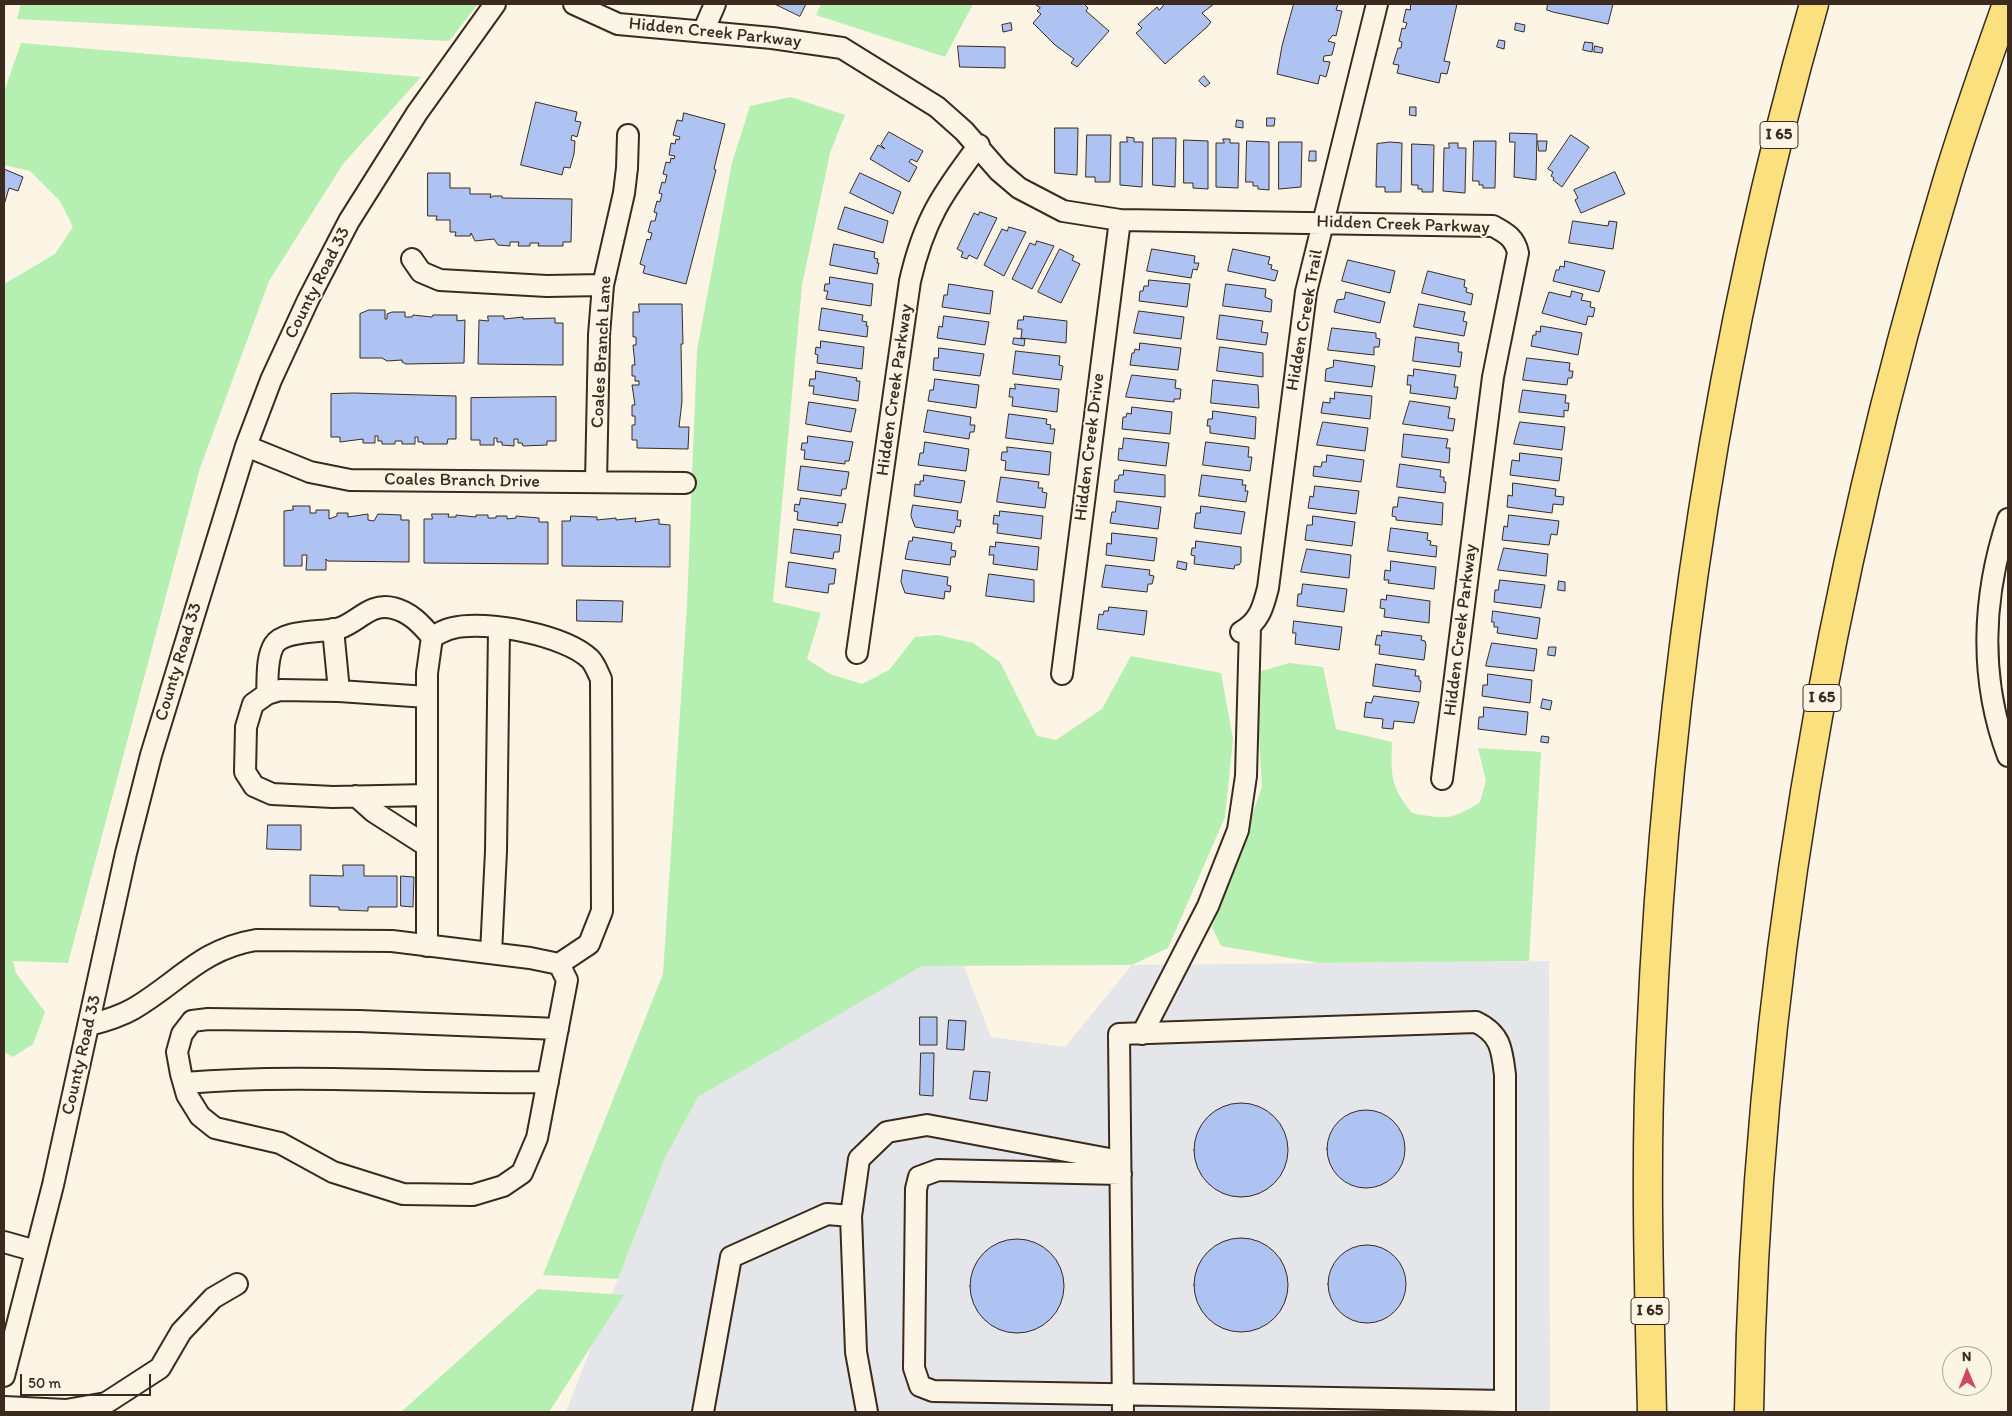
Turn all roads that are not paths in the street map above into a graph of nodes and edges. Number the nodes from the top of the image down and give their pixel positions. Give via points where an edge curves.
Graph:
1 (495, 4) edge
2 (574, 4) edge
3 (715, 4) edge
4 (1377, 4) edge
5 (1814, 4) edge
6 (2007, 4) edge
7 (703, 32) junction
8 (628, 135) dead end
9 (979, 145) junction
10 (1120, 220) junction
11 (1323, 222) junction
12 (412, 259) dead end
13 (603, 285) junction
14 (246, 446) junction
15 (596, 482) junction
16 (685, 483) dead end
17 (2008, 519) edge
18 (334, 628) junction
19 (499, 629) junction
20 (432, 637) junction
21 (857, 653) dead end
22 (1062, 674) dead end
23 (339, 691) junction
24 (267, 694) junction
25 (427, 697) junction
26 (2008, 756) edge
27 (1442, 779) dead end
28 (427, 795) junction
29 (356, 796) junction
30 (427, 846) junction
31 (427, 946) junction
32 (491, 953) junction
33 (559, 964) junction
34 (89, 1025) junction
35 (558, 1029) junction
36 (1142, 1034) junction
37 (548, 1082) junction
38 (184, 1083) junction
39 (1120, 1168) junction
40 (1648, 1210) junction
41 (851, 1216) junction
42 (4, 1242) edge
43 (36, 1251) junction
44 (237, 1284) dead end
45 (4, 1376) edge
46 (1123, 1403) edge
47 (1505, 1406) edge
48 (4, 1408) edge
49 (704, 1412) edge
50 (867, 1412) edge
51 (1642, 1412) edge
52 (1652, 1412) edge
53 (1749, 1412) edge

1 - 14 street, County Road 33 via 417,113 349,221 279,362
2 - 7 street, Hidden Creek Parkway via 618,24
3 - 7 street
4 - 11 street, Hidden Creek Trail
5 - 40 highway, I 65 via 1772,162 1725,380 1700,531 1681,670 1656,940 1650,1044
6 - 53 highway, I 65 via 1947,182 1880,423 1843,587 1813,746 1775,1005 1752,1286
7 - 9 street, Hidden Creek Parkway via 842,48 937,107
8 - 13 street, Coales Branch Lane via 624,193
9 - 10 street, Hidden Creek Parkway via 999,171 1041,201 1063,211
9 - 21 street, Hidden Creek Parkway via 937,203 917,250
10 - 11 street, Hidden Creek Parkway
10 - 22 street, Hidden Creek Drive
11 - 27 street, Hidden Creek Parkway via 1493,226 1506,233 1517,246 1493,377
11 - 36 street, Hidden Creek Trail via 1302,316 1268,588 1263,608 1246,630 1246,776 1238,830 1208,906
12 - 13 street via 421,272 440,280 547,286
13 - 15 street, Coales Branch Lane
14 - 15 street, Coales Branch Drive via 310,472 350,480
14 - 34 street, County Road 33 via 151,755
15 - 16 street, Coales Branch Drive
17 - 26 street via 1993,577 1987,632 1990,689
18 - 20 street via 341,628 375,608 392,608 418,620
18 - 23 street
18 - 24 street via 283,637 274,645
19 - 20 street via 453,628
19 - 32 street
19 - 33 street via 528,632 568,645 591,660 601,679 602,911 589,944
20 - 25 street
23 - 24 street via 280,690
23 - 25 street
24 - 29 street via 253,704 246,727 245,772 254,786 272,794
25 - 28 street
28 - 29 street
28 - 30 street
29 - 30 street via 374,812
30 - 31 street
31 - 32 street
31 - 34 street via 392,941 256,940 237,943 201,960 133,1009
32 - 33 street
33 - 35 street via 568,980
34 - 43 street, County Road 33
35 - 37 street
35 - 38 street via 208,1018 192,1021 182,1034 177,1052
36 - 39 street via 1119,1034
36 - 47 street via 1476,1022 1487,1027 1501,1046 1505,1075
37 - 38 street via 476,1084 232,1079
37 - 38 street via 537,1138 522,1172 503,1186 473,1194 403,1194 334,1172 280,1143 215,1128 200,1116 187,1095
39 - 41 street via 927,1125 887,1132 859,1159
39 - 46 street
39 - 46 street via 938,1170 919,1178 916,1189 914,1368 920,1386 933,1391
40 - 51 highway
40 - 52 highway, I 65
41 - 49 street via 828,1214 731,1257
41 - 50 street via 856,1352
42 - 43 street
43 - 45 street, County Road 33
44 - 48 street via 213,1298 181,1332 160,1368 106,1403 66,1410
46 - 47 street

